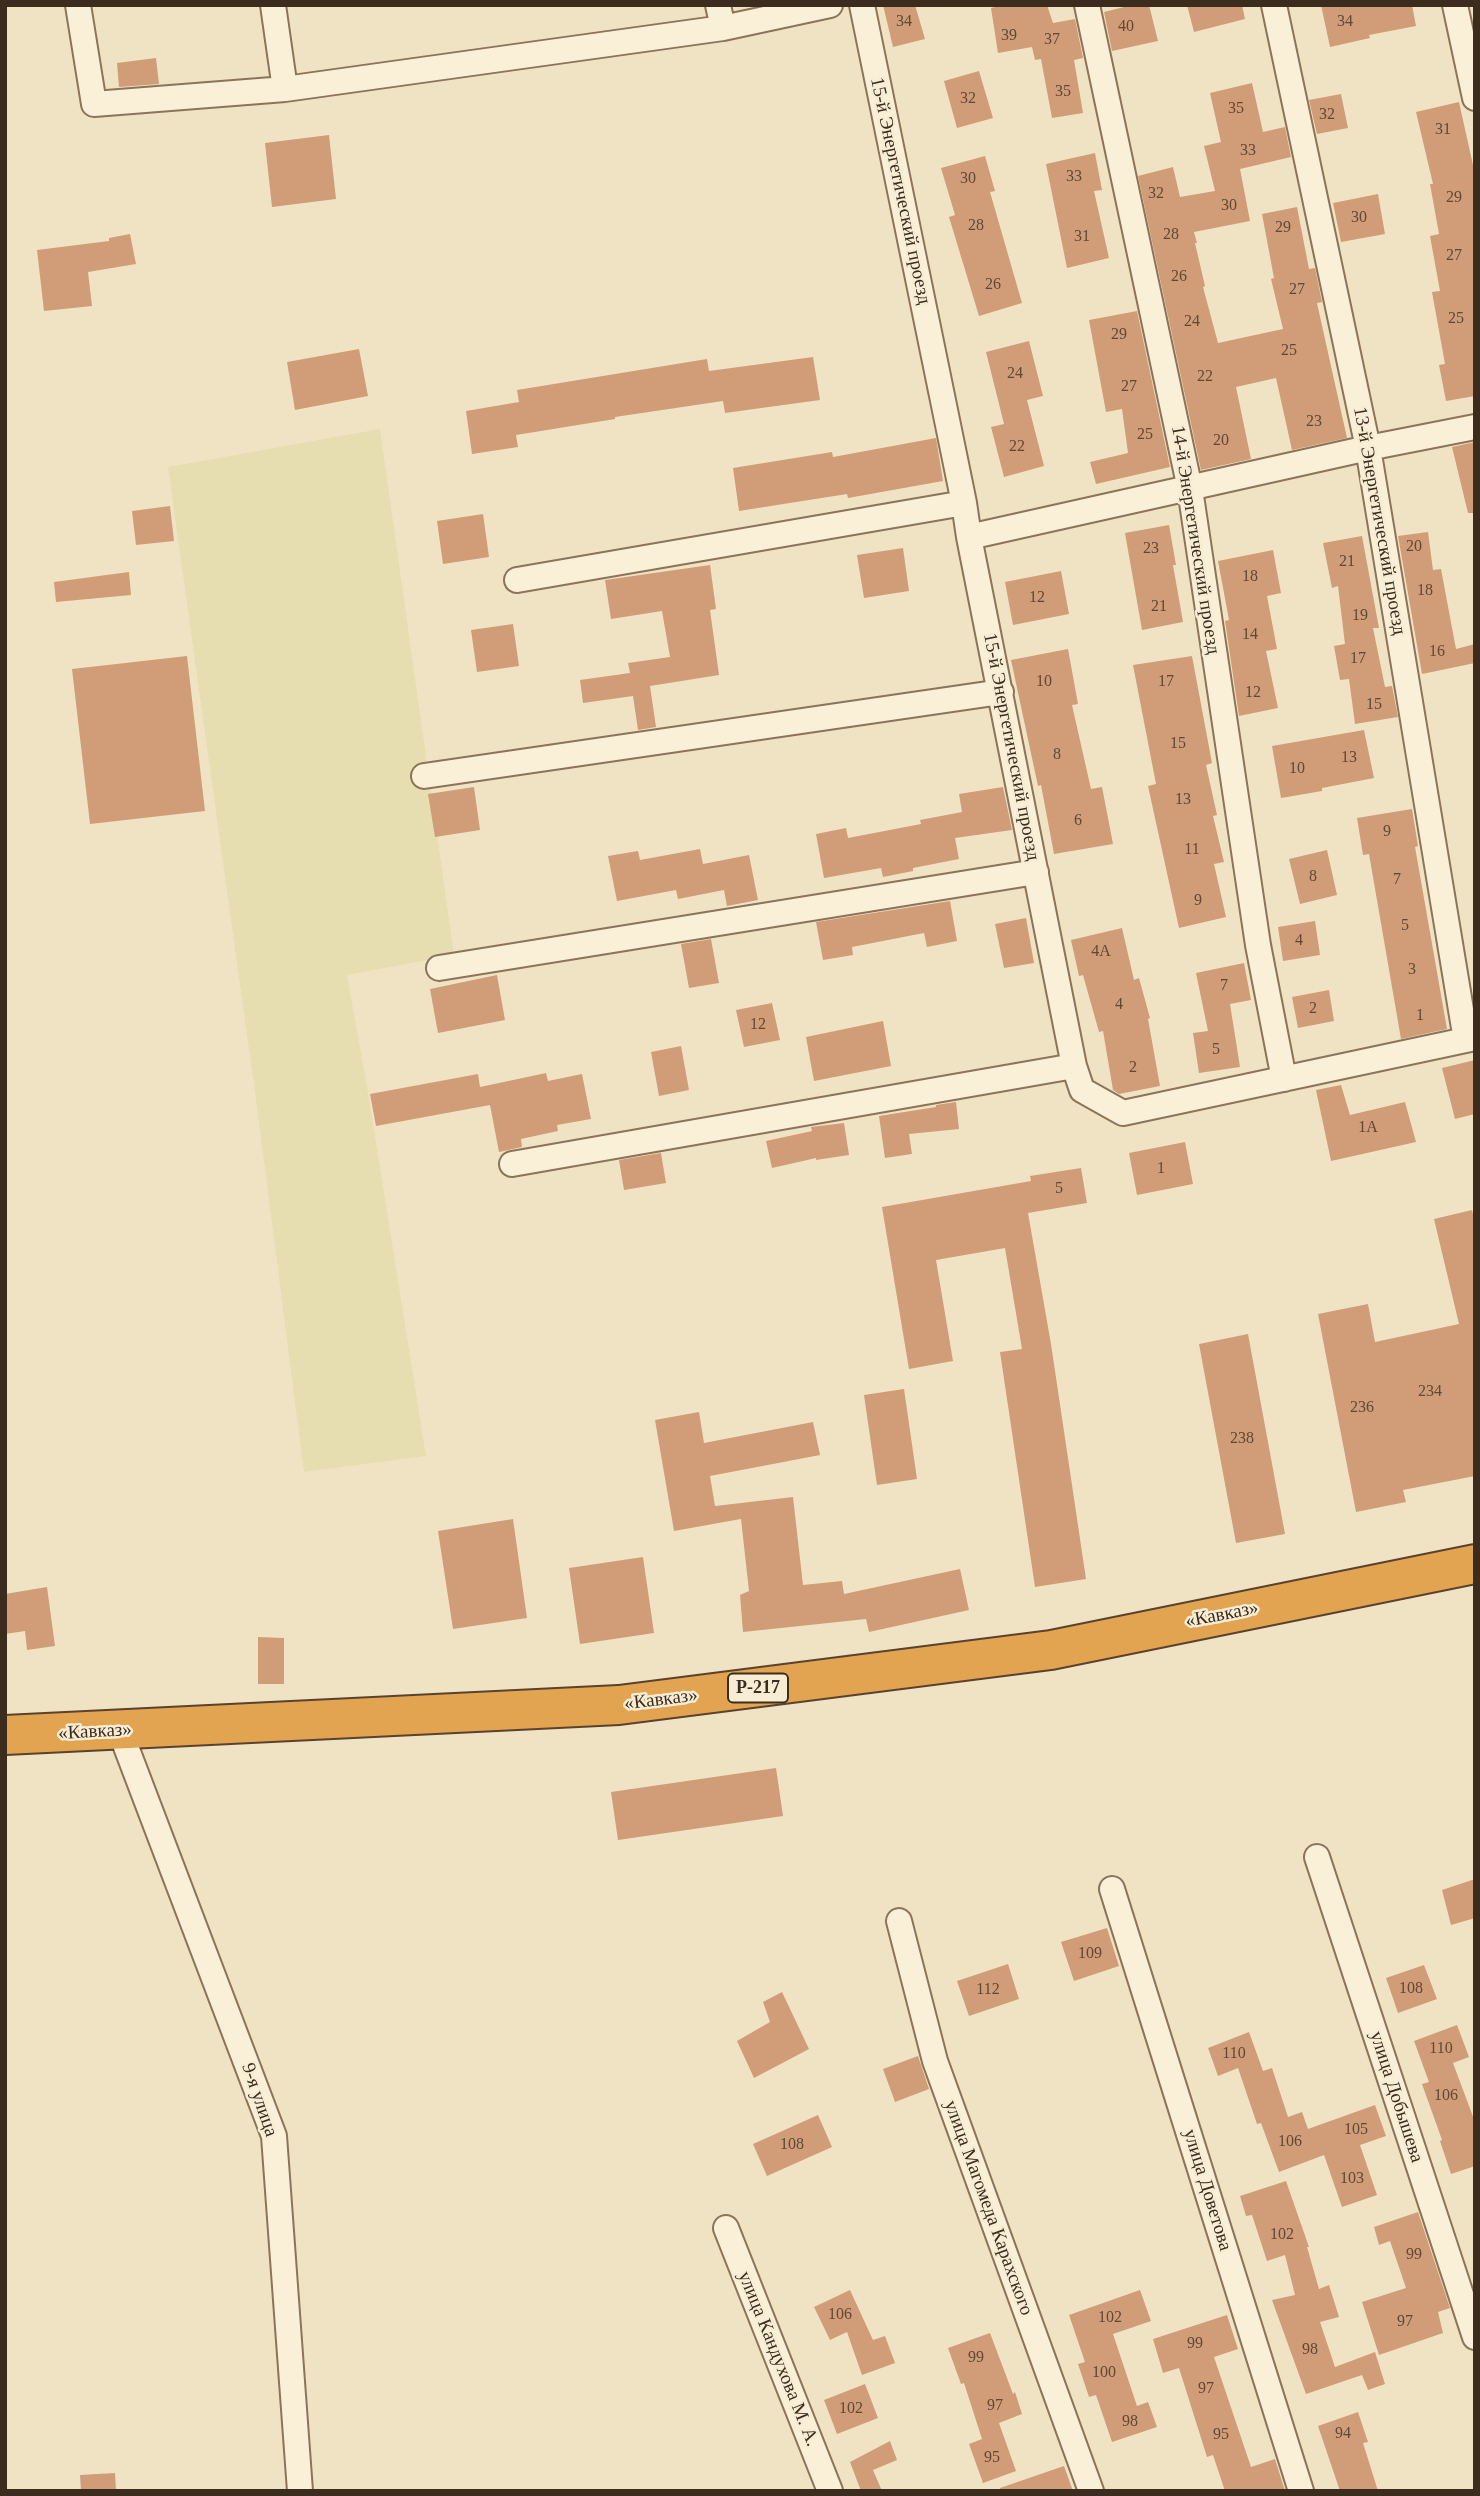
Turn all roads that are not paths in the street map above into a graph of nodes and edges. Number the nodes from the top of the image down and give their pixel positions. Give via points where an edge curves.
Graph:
1 (79, 5) edge
2 (273, 5) edge
3 (830, 5) edge
4 (862, 5) edge
5 (1087, 5) edge
6 (1274, 5) edge
7 (1455, 5) edge
8 (720, 17) edge
9 (285, 89) junction
10 (1475, 98) edge
11 (1475, 427) edge
12 (1368, 448) junction
13 (1190, 489) junction
14 (964, 503) junction
15 (969, 537) junction
16 (517, 580) dead end
17 (1001, 692) junction
18 (424, 776) dead end
19 (1036, 872) junction
20 (439, 968) dead end
21 (1470, 1039) edge
22 (1074, 1066) junction
23 (1284, 1079) junction
24 (512, 1164) dead end
25 (1475, 1564) edge
26 (120, 1731) junction
27 (5, 1735) edge
28 (1317, 1857) dead end
29 (1112, 1889) dead end
30 (899, 1921) dead end
31 (726, 2228) dead end
32 (1475, 2337) edge
33 (300, 2491) edge
34 (830, 2491) edge
35 (1091, 2491) edge
36 (1301, 2491) edge

1 - 9 street via 94,104
2 - 9 street
3 - 8 street
4 - 14 street, 15-й Энергетический проезд
5 - 13 street, 14-й Энергетический проезд
6 - 12 street, 13-й Энергетический проезд
7 - 10 street
8 - 9 street
11 - 12 street
12 - 13 street
12 - 21 street, 13-й Энергетический проезд
13 - 15 street
13 - 23 street, 14-й Энергетический проезд via 1256,932
14 - 15 street, 15-й Энергетический проезд
14 - 16 street
15 - 17 street, 15-й Энергетический проезд
17 - 18 street
17 - 19 street, 15-й Энергетический проезд
19 - 20 street
19 - 22 street, 15-й Энергетический проезд
21 - 23 street, 15-й Энергетический проезд
22 - 23 street, 15-й Энергетический проезд via 1082,1090 1124,1113
22 - 24 street
25 - 26 highway, «Кавказ» / Р-217 via 1051,1650 619,1706
26 - 27 highway, «Кавказ» / Р-217
26 - 33 street, 9-я улица via 274,2136
28 - 32 street, улица Добышева
29 - 36 street, улица Доветова
30 - 35 street, улица Магомеда Карахского via 934,2061
31 - 34 street, улица Кандухова М. А.

